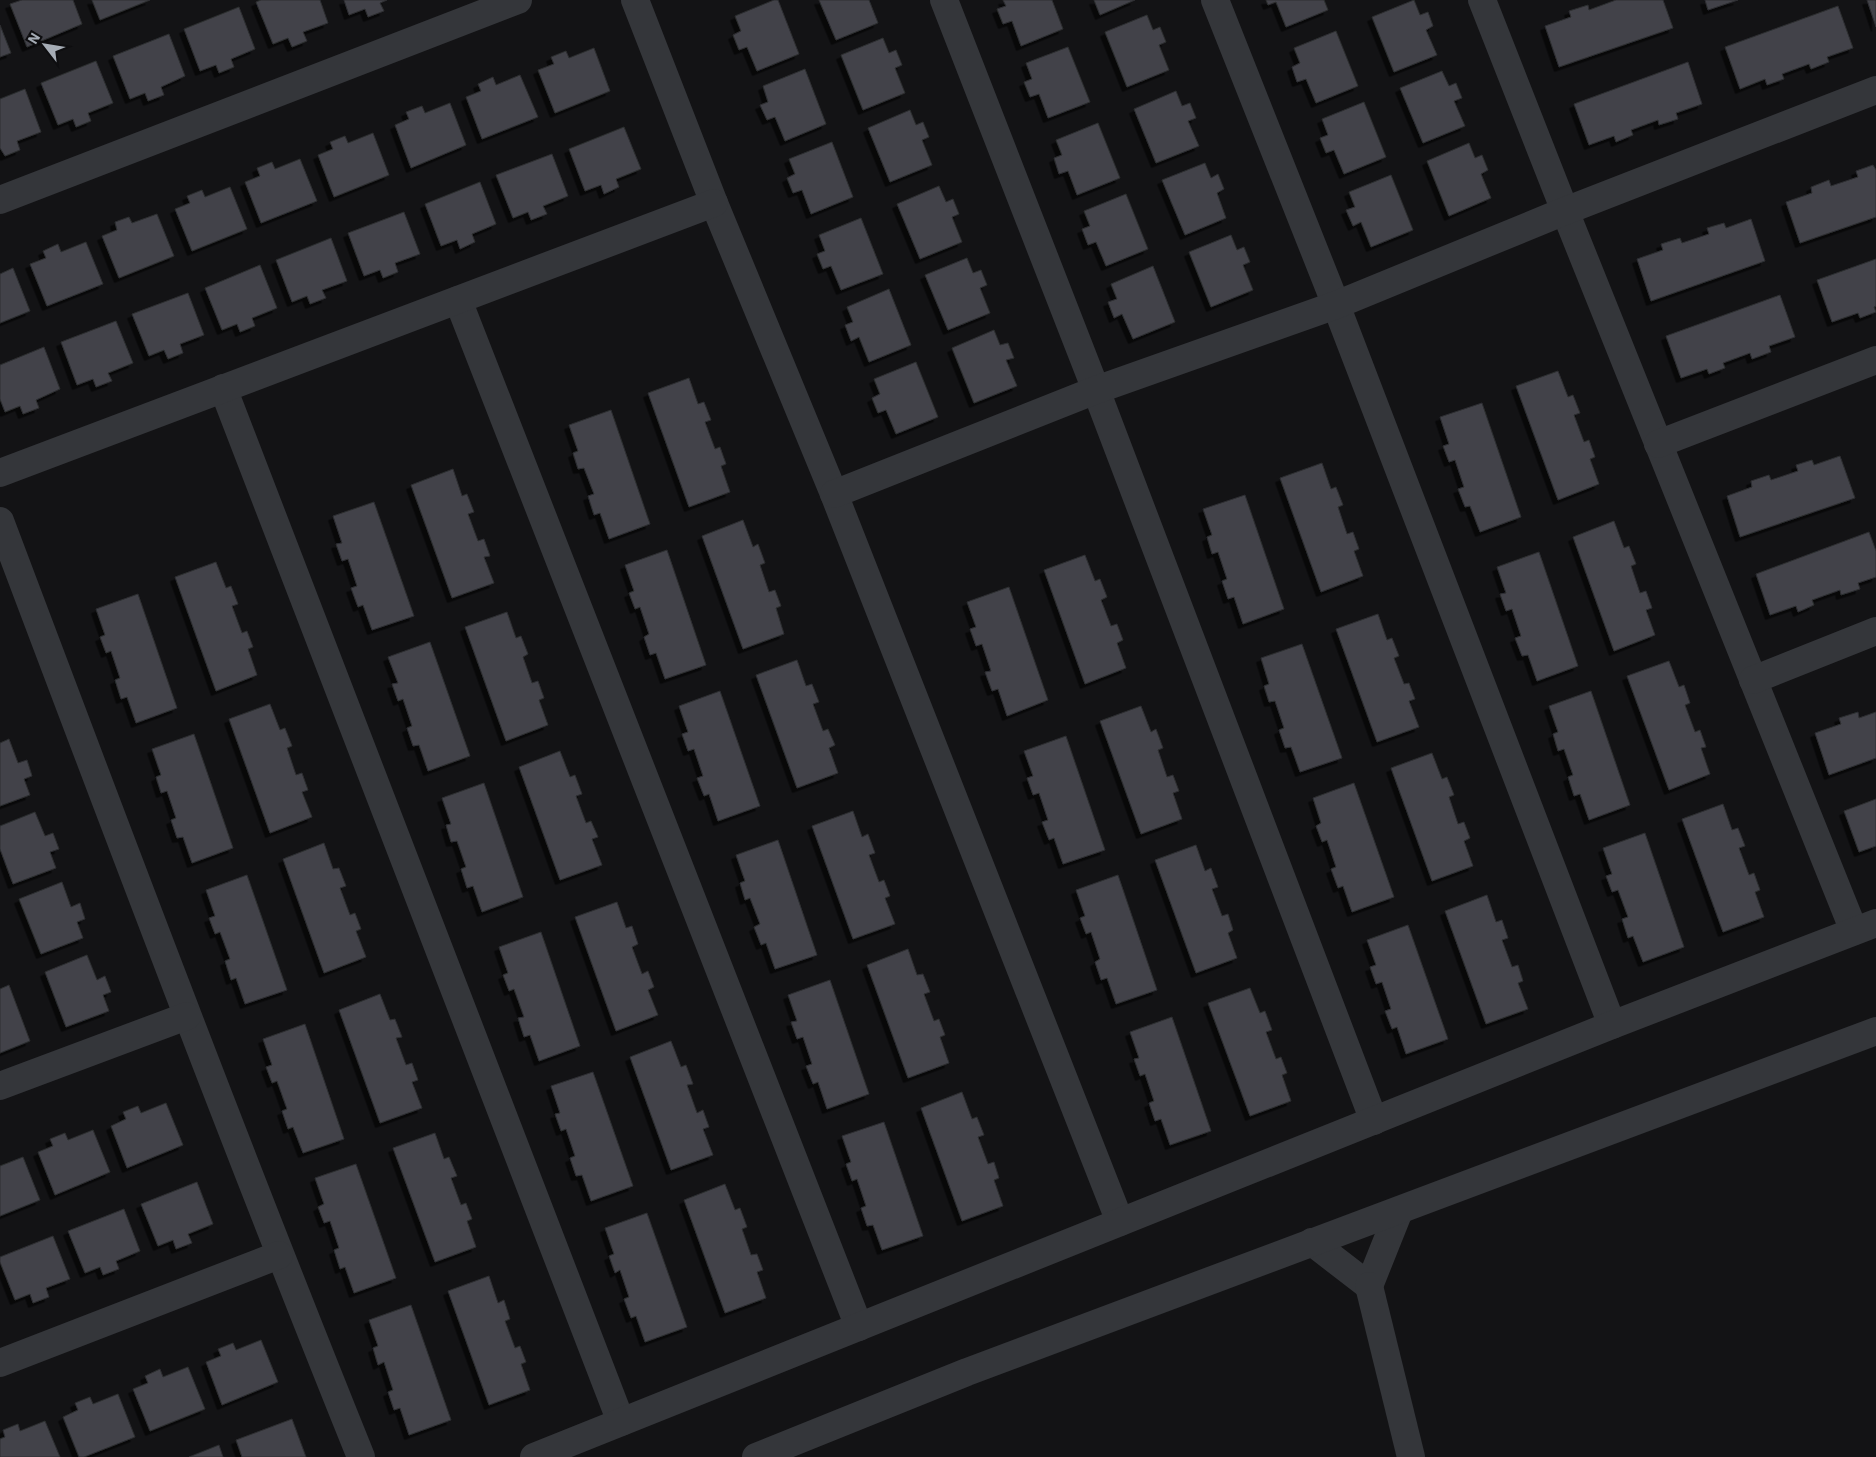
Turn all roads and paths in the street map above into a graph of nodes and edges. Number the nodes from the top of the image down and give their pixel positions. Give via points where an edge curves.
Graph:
1 (518, 0) edge
2 (635, 0) edge
3 (944, 0) edge
4 (1215, 0) edge
5 (1482, 0) edge
6 (1876, 90) edge
7 (0, 200) edge
8 (714, 203) junction
9 (1565, 211) junction
10 (458, 300) junction
11 (1336, 305) junction
12 (1876, 360) edge
13 (223, 388) junction
14 (1096, 390) junction
15 (1658, 444) junction
16 (0, 473) edge
17 (834, 494) junction
18 (0, 521) edge
19 (1876, 631) edge
20 (1754, 680) junction
21 (1865, 927) edge
22 (187, 1016) junction
23 (1612, 1025) junction
24 (1876, 1031) edge
25 (0, 1086) edge
26 (1374, 1120) junction
27 (1399, 1211) junction
28 (1120, 1222) junction
29 (1312, 1242) junction
30 (279, 1255) junction
31 (1369, 1286) junction
32 (859, 1327) junction
33 (0, 1362) edge
34 (620, 1422) junction
35 (361, 1457) edge
36 (534, 1457) edge
37 (756, 1457) edge
38 (1411, 1457) edge

1 - 7 street
2 - 8 street
3 - 14 street
4 - 11 street
5 - 9 street
6 - 9 street
8 - 10 street
8 - 17 street
9 - 11 street
9 - 15 street
10 - 13 street
10 - 32 street
11 - 14 street
11 - 23 street
12 - 15 street
13 - 16 street
13 - 34 street
14 - 17 street
14 - 26 street
15 - 20 street
17 - 28 street
18 - 22 street
19 - 20 street
20 - 21 street
21 - 23 street
22 - 25 street
22 - 30 street
23 - 26 street
24 - 27 street
26 - 28 street
27 - 29 street
27 - 31 street
28 - 32 street
29 - 31 street
29 - 37 street via 967,1372
30 - 33 street
30 - 35 street
31 - 38 street
32 - 34 street
34 - 36 street

